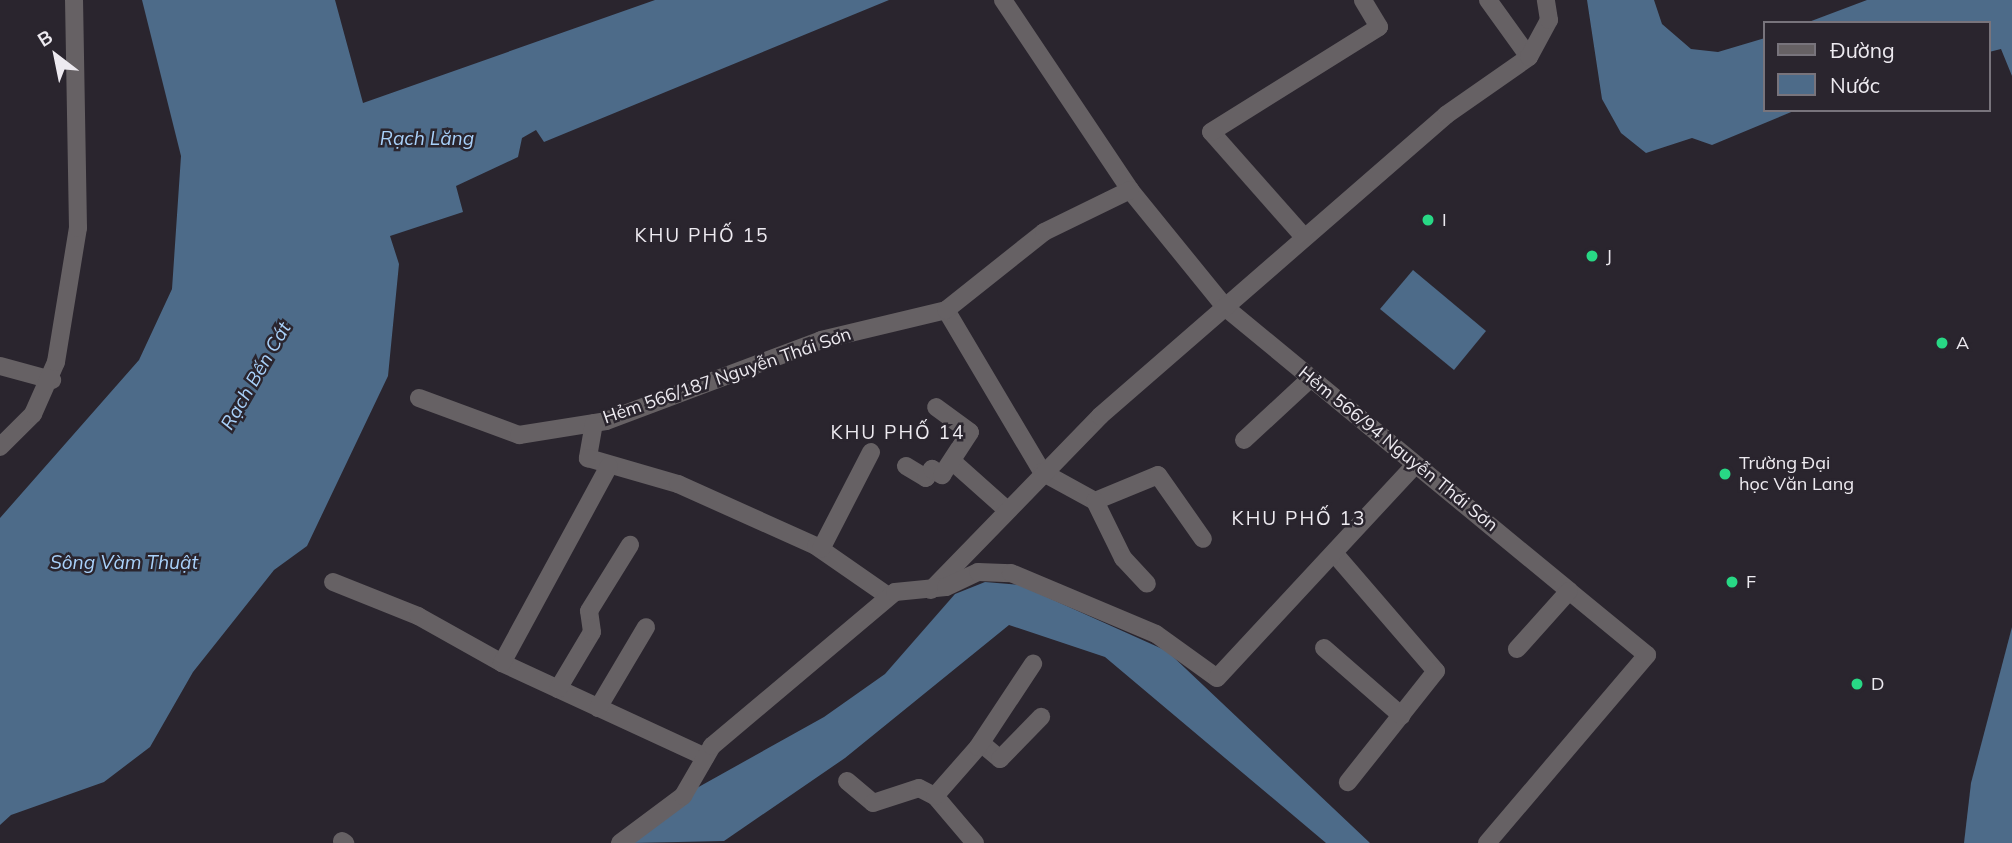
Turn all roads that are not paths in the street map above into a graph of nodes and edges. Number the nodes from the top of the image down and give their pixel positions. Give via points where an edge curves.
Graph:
1 (74, 0) edge
2 (1003, 0) edge
3 (1363, 0) edge
4 (1488, 0) edge
5 (1546, 0) edge
6 (1529, 57) junction
7 (1130, 190) junction
8 (1304, 237) junction
9 (1226, 307) junction
10 (946, 310) junction
11 (0, 366) edge
12 (1311, 378) junction
13 (52, 380) junction
14 (419, 398) dead end
15 (936, 407) dead end
16 (594, 423) junction
17 (1244, 440) dead end
18 (0, 447) edge
19 (871, 452) dead end
20 (952, 461) junction
21 (1415, 465) junction
22 (609, 466) junction
23 (906, 466) dead end
24 (1042, 472) junction
25 (1095, 501) junction
26 (1007, 510) junction
27 (1203, 539) dead end
28 (630, 545) dead end
29 (821, 550) junction
30 (1334, 553) junction
31 (333, 582) dead end
32 (1147, 584) dead end
33 (931, 590) junction
34 (1569, 591) junction
35 (888, 596) junction
36 (646, 627) dead end
37 (1324, 648) dead end
38 (1517, 649) dead end
39 (502, 663) junction
40 (1033, 664) dead end
41 (558, 689) junction
42 (598, 708) junction
43 (1402, 716) junction
44 (1041, 717) dead end
45 (981, 743) junction
46 (705, 757) junction
47 (847, 781) dead end
48 (1348, 782) dead end
49 (935, 796) junction
50 (620, 843) edge
51 (975, 843) edge
52 (1488, 843) edge

1 - 13 street via 78,228
2 - 7 street
3 - 8 street via 1379,26 1211,132
4 - 6 street
5 - 6 street via 1549,20
6 - 8 street via 1446,115
7 - 9 street
7 - 10 street, Hẻm 566/187 Nguyễn Thái Sơn via 1044,233
8 - 9 street
9 - 12 street, Hẻm 566/94 Nguyễn Thái Sơn
9 - 24 street
10 - 16 street, Hẻm 566/187 Nguyễn Thái Sơn via 821,340
10 - 24 street
11 - 13 street
12 - 17 street
12 - 21 street, Hẻm 566/94 Nguyễn Thái Sơn
13 - 18 street via 33,414
14 - 16 street, Hẻm 566/187 Nguyễn Thái Sơn via 519,435
15 - 20 street via 970,432
16 - 22 street via 588,458
19 - 29 street
20 - 23 street via 942,475 932,469 926,478
20 - 26 street
21 - 30 street
21 - 34 street, Hẻm 566/94 Nguyễn Thái Sơn
22 - 29 street via 678,484
22 - 39 street
24 - 25 street
24 - 26 street
25 - 27 street via 1158,475
25 - 32 street via 1123,558
26 - 33 street
28 - 41 street via 589,611 592,632
29 - 35 street
30 - 33 street via 1217,678 1156,634 1011,573 978,572
30 - 43 street via 1436,671
31 - 39 street via 418,615
33 - 35 street
34 - 38 street
34 - 52 street, Hẻm 566/94 Nguyễn Thái Sơn via 1647,655
35 - 46 street
36 - 42 street
37 - 43 street
39 - 41 street
40 - 45 street
41 - 42 street
42 - 46 street
43 - 48 street
44 - 45 street via 1000,759
45 - 49 street
46 - 50 street via 682,796
47 - 49 street via 873,803 919,788
49 - 51 street

